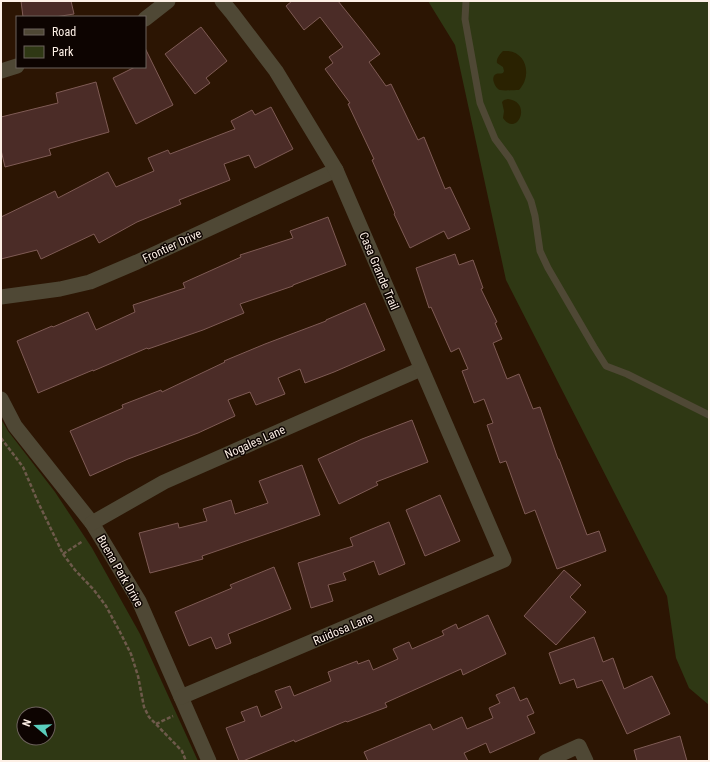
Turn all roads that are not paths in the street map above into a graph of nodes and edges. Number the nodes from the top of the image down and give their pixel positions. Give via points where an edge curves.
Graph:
1 (168, 1) edge
2 (222, 1) edge
3 (466, 1) edge
4 (146, 18) edge
5 (16, 66) edge
6 (1, 72) edge
7 (336, 170) junction
8 (1, 297) edge
9 (422, 369) junction
10 (1, 399) edge
11 (709, 415) edge
12 (92, 522) junction
13 (504, 560) joint
14 (181, 697) junction
15 (209, 761) edge
16 (546, 761) edge
17 (586, 761) edge

1 - 4 street
2 - 7 street, Casa Grande Trail via 276,71
3 - 11 lane via 465,19 480,103 495,140 510,159 531,201 540,251 563,294 606,366
5 - 6 street
7 - 8 street, Frontier Drive via 90,282
7 - 9 street, Casa Grande Trail
9 - 12 street, Nogales Lane via 164,482
9 - 13 street, Casa Grande Trail
10 - 12 street, Buena Park Drive via 15,426
12 - 14 street, Buena Park Drive via 139,601
13 - 14 street, Ruidosa Lane
14 - 15 street, Buena Park Drive
16 - 17 street via 580,746

